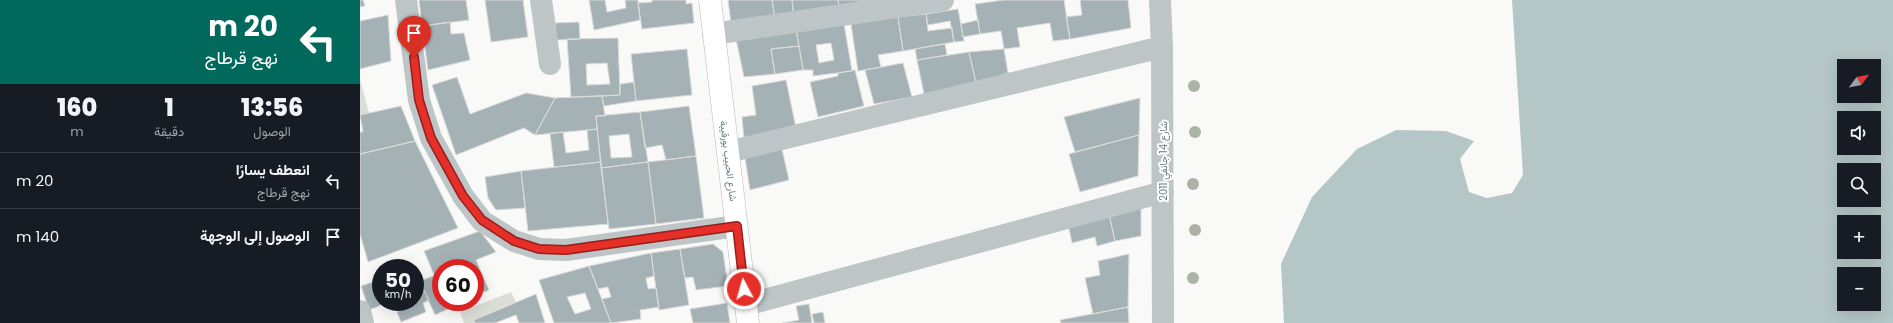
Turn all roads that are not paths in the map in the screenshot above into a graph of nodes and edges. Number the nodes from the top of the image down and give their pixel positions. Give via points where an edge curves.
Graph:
1 (406, 0) edge
2 (542, 0) edge
3 (710, 0) edge
4 (943, 0) edge
5 (1160, 0) edge
6 (713, 34) junction
7 (1162, 47) junction
8 (550, 64) dead end
9 (728, 152) junction
10 (1163, 192) junction
11 (737, 226) junction
12 (360, 311) edge
13 (747, 314) edge
14 (363, 323) edge
15 (1162, 323) edge

1 - 11 street via 419,100 431,138 463,196 482,220 514,241 539,249 566,250
2 - 8 street
3 - 6 main road, شارع الحبيب بورقيبة
4 - 6 street
5 - 7 street, شارع 14 جانفي 2011
6 - 9 main road, شارع الحبيب بورقيبة
7 - 9 street
7 - 10 street, شارع 14 جانفي 2011
9 - 11 main road, شارع الحبيب بورقيبة
10 - 13 street
10 - 15 street, شارع 14 جانفي 2011
11 - 13 main road, شارع الحبيب بورقيبة
12 - 14 street

